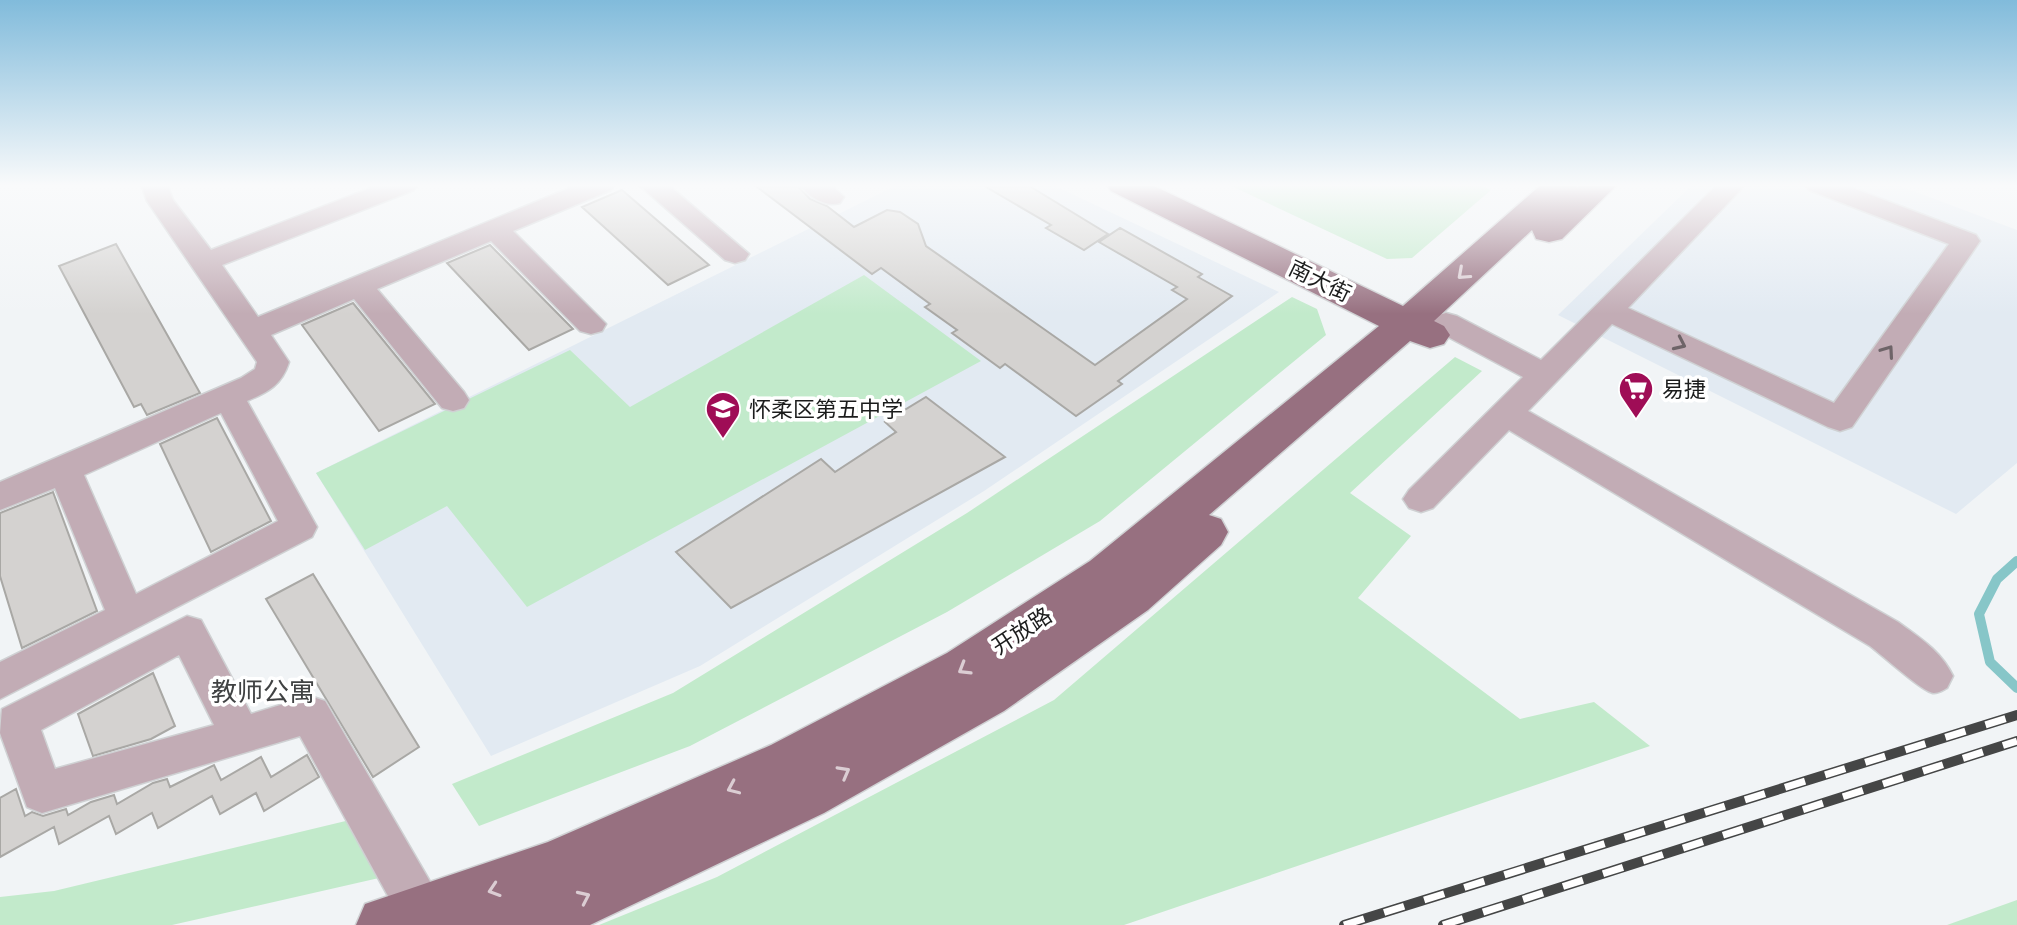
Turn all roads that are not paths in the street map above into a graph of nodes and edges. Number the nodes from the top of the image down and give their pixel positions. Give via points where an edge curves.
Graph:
1 (179, 227) edge
2 (294, 227) edge
3 (499, 227) edge
4 (703, 227) edge
5 (1217, 227) edge
6 (1244, 227) edge
7 (1520, 227) edge
8 (1547, 227) edge
9 (1691, 227) edge
10 (1930, 227) edge
11 (495, 229) junction
12 (735, 254) dead end
13 (205, 262) junction
14 (359, 286) junction
15 (1610, 311) junction
16 (1427, 323) junction
17 (591, 324) dead end
18 (252, 331) junction
19 (1544, 375) junction
20 (228, 396) junction
21 (453, 400) dead end
22 (1505, 413) junction
23 (64, 469) junction
24 (0, 497) edge
25 (1421, 499) dead end
26 (127, 617) junction
27 (1933, 676) dead end
28 (0, 681) edge
29 (241, 736) junction
30 (404, 919) edge
31 (512, 925) edge

1 - 13 street
2 - 13 street
3 - 11 street
4 - 12 street
5 - 16 main road, 南大街
6 - 16 main road, 南大街
7 -> 16 main road, 开放路
8 - 16 main road, 开放路
9 - 15 street
15 -> 10 street via 1840,419 1966,241
11 - 14 street
11 - 17 street
13 - 18 street
14 - 18 street
14 - 21 street
15 - 19 street
16 - 19 street
16 -> 30 main road, 开放路 via 1107,575 965,669 790,763 567,863
31 -> 16 main road, 开放路 via 560,908 804,794 985,695 1131,596
18 - 20 street via 273,362 269,375
19 - 22 street
20 - 23 street
20 - 26 street via 299,527
22 - 25 street
22 - 27 street via 1884,634
23 - 24 street
23 - 26 street
26 - 28 street
29 - 29 street via 187,632 17,722 42,793
29 - 30 street via 310,714

